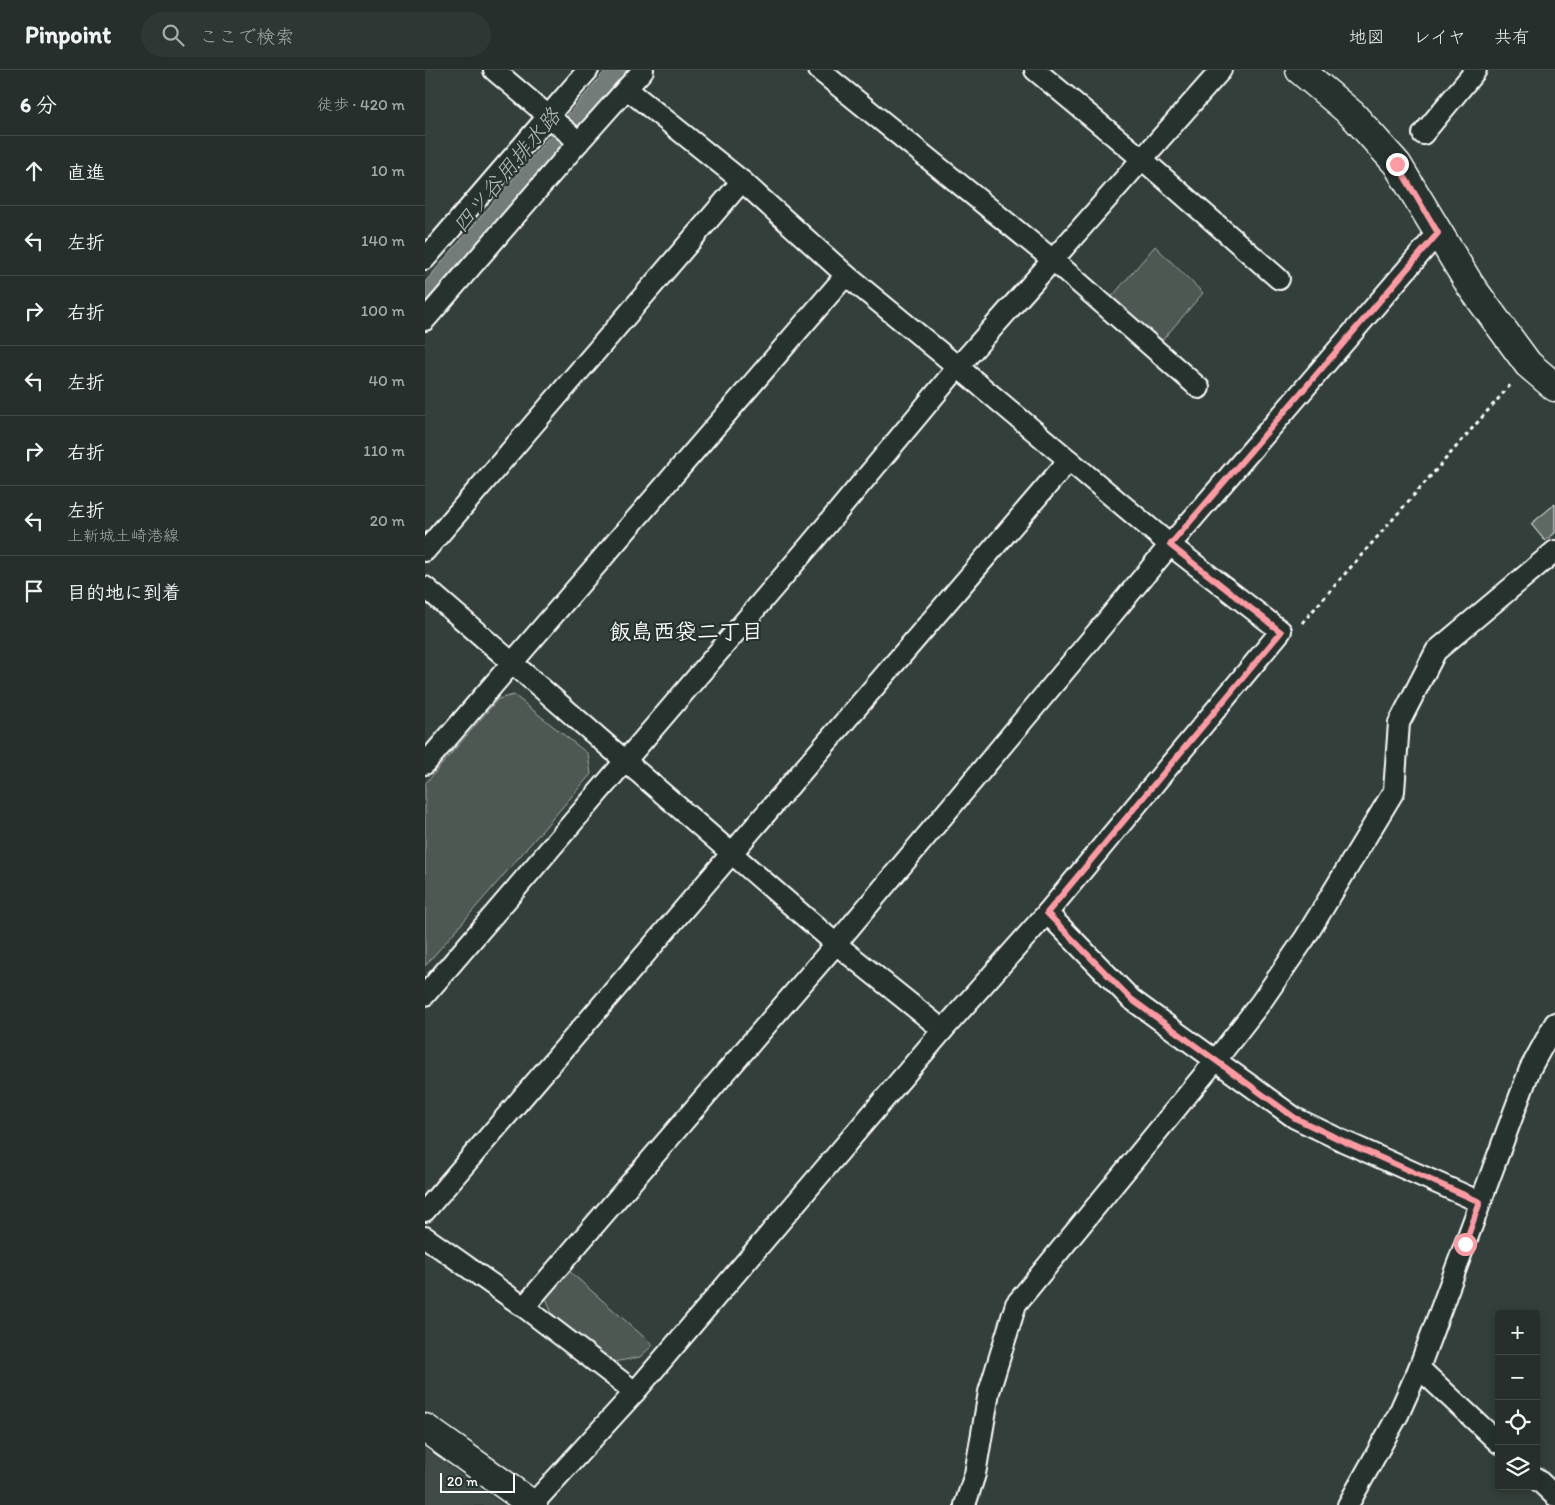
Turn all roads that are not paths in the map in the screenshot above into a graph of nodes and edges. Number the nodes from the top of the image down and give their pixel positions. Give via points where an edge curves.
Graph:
1 (494, 70) edge
2 (588, 70) edge
3 (643, 70) edge
4 (819, 70) edge
5 (1035, 70) edge
6 (1221, 70) edge
7 (1300, 70) edge
8 (1476, 70) edge
9 (627, 89) junction
10 (551, 119) junction
11 (1423, 134) dead end
12 (579, 142) junction
13 (1142, 159) junction
14 (742, 181) junction
15 (1438, 233) junction
16 (425, 259) edge
17 (1053, 260) junction
18 (846, 275) junction
19 (1279, 278) dead end
20 (425, 320) edge
21 (958, 367) junction
22 (1555, 386) edge
23 (1199, 388) dead end
24 (1069, 460) junction
25 (1170, 545) junction
26 (425, 551) edge
27 (1555, 551) edge
28 (425, 588) edge
29 (512, 663) junction
30 (626, 761) junction
31 (425, 764) edge
32 (733, 854) junction
33 (1047, 913) junction
34 (836, 944) junction
35 (425, 995) edge
36 (1555, 1023) edge
37 (943, 1030) junction
38 (1216, 1060) junction
39 (1480, 1202) junction
40 (425, 1212) edge
41 (425, 1237) edge
42 (524, 1307) junction
43 (1419, 1368) junction
44 (635, 1392) junction
45 (425, 1428) edge
46 (1495, 1439) edge
47 (1540, 1482) edge
48 (1555, 1496) edge
49 (533, 1505) edge
50 (965, 1505) edge
51 (1348, 1505) edge

1 - 10 street
2 - 10 street
3 - 9 street
4 - 17 street
5 - 13 street
6 - 13 street
7 - 15 main road via 1353,115 1397,164
8 - 11 street
9 - 12 street
9 - 14 street
10 - 12 street
10 - 16 street
12 - 20 street
13 - 17 street
13 - 19 street
14 - 18 street
14 - 26 street
15 - 22 main road via 1470,285 1528,364
15 - 25 street
17 - 21 street
17 - 23 street
18 - 21 street
18 - 29 street
21 - 24 street
21 - 30 street
24 - 25 street
24 - 32 street
25 - 33 street via 1281,632
25 - 34 street
27 - 38 street via 1436,651 1399,723 1394,791 1305,938
28 - 29 street
29 - 30 street
29 - 31 street
30 - 32 street
30 - 35 street
32 - 34 street
32 - 40 street
33 - 37 street
33 - 38 street via 1131,999
34 - 37 street
34 - 42 street
36 - 39 street via 1530,1069
37 - 44 street
38 - 39 street via 1295,1118
38 - 50 street via 1016,1304 989,1392 975,1474
39 - 43 street
41 - 42 street
42 - 44 street
43 - 46 street
43 - 51 street via 1398,1415
44 - 49 street
45 - 49 main road
47 - 48 street

